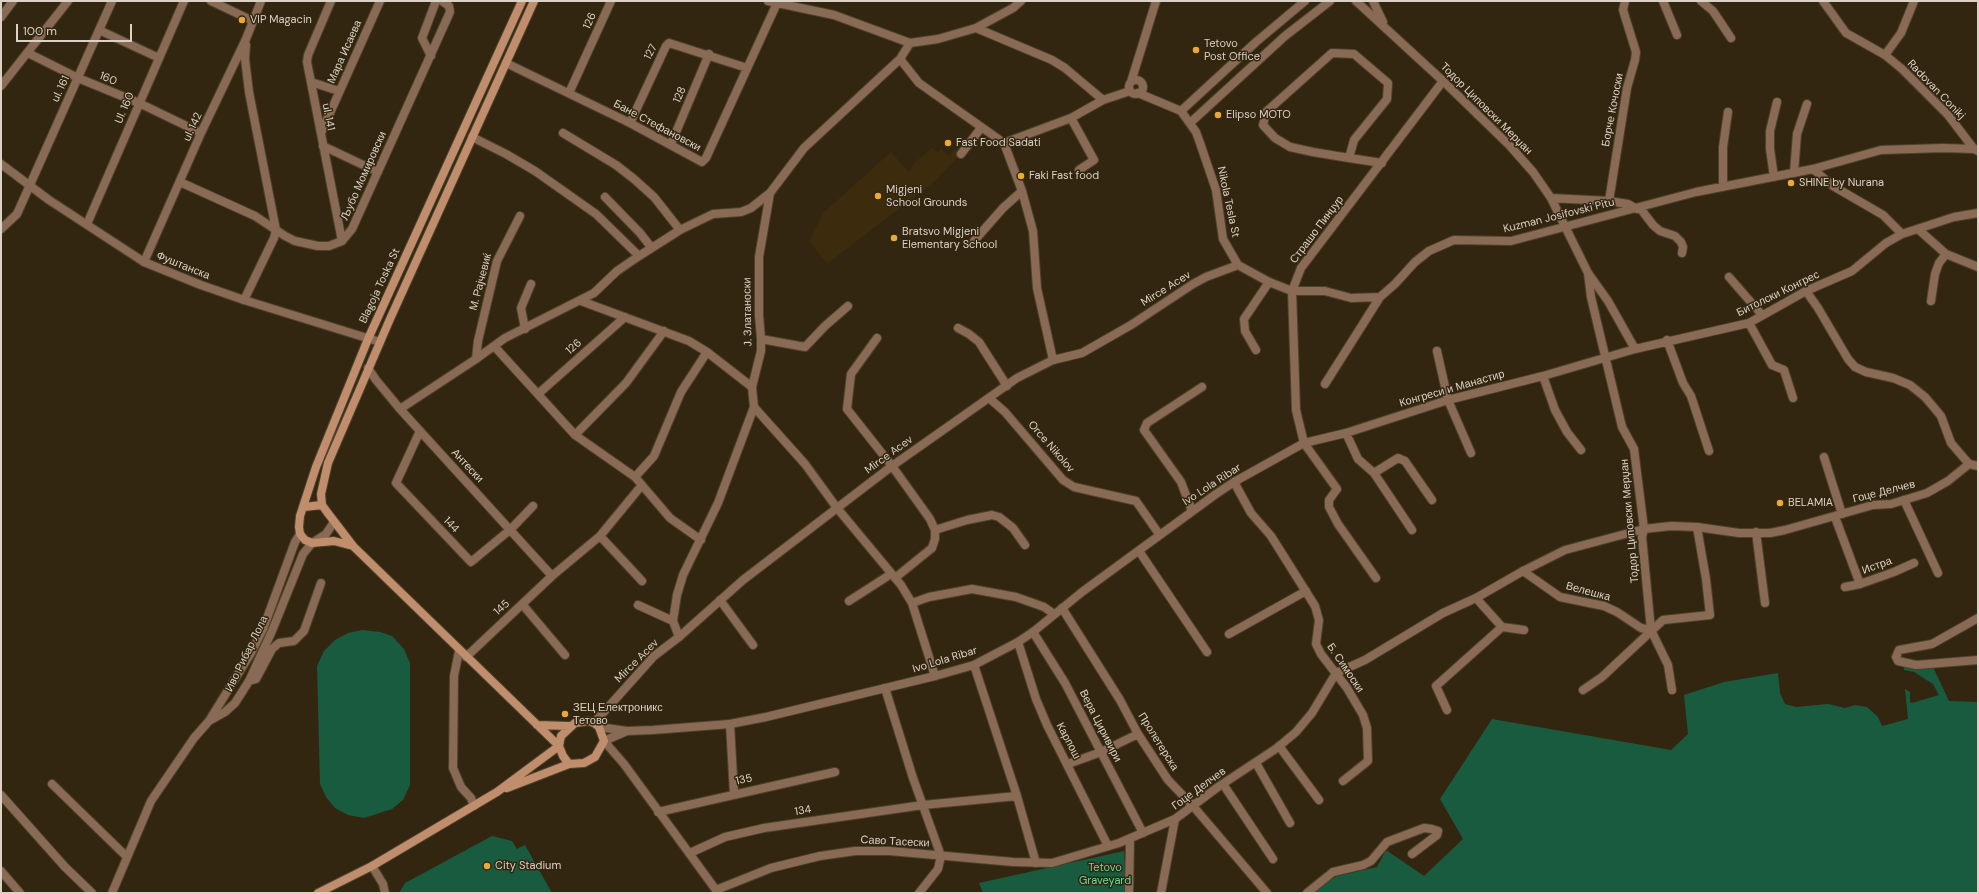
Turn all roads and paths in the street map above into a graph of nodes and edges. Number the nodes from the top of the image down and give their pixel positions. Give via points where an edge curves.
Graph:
1 (13, 1) edge
2 (68, 1) edge
3 (112, 1) edge
4 (184, 1) edge
5 (211, 1) edge
6 (261, 1) edge
7 (331, 1) edge
8 (380, 1) edge
9 (436, 1) edge
10 (442, 1) edge
11 (522, 1) edge
12 (534, 1) edge
13 (611, 1) edge
14 (1021, 1) edge
15 (1156, 1) edge
16 (1304, 1) edge
17 (1330, 1) edge
18 (1356, 1) edge
19 (1373, 1) edge
20 (1625, 1) edge
21 (1664, 1) edge
22 (1701, 1) edge
23 (1823, 1) edge
24 (1914, 1) edge
25 (774, 2) edge
26 (1, 17) edge
27 (252, 21) junction
28 (976, 28) junction
29 (1388, 29) junction
30 (99, 30) junction
31 (1676, 35) dead end
32 (1731, 38) dead end
33 (246, 39) junction
34 (910, 43) junction
35 (1253, 45) junction
36 (28, 53) junction
37 (709, 54) junction
38 (431, 56) junction
39 (1263, 56) junction
40 (1885, 56) junction
41 (159, 58) junction
42 (900, 59) junction
43 (506, 63) junction
44 (747, 68) junction
45 (78, 78) junction
46 (1443, 81) junction
47 (310, 82) junction
48 (1, 86) edge
49 (1137, 87) junction
50 (339, 91) junction
51 (569, 93) junction
52 (1103, 100) junction
53 (1777, 102) dead end
54 (139, 103) junction
55 (1807, 104) dead end
56 (1181, 111) junction
57 (1728, 112) dead end
58 (1071, 118) junction
59 (630, 123) junction
60 (1190, 123) junction
61 (981, 128) junction
62 (201, 133) junction
63 (563, 133) dead end
64 (320, 134) junction
65 (472, 137) junction
66 (670, 144) junction
67 (1004, 144) junction
68 (323, 146) junction
69 (1976, 150) edge
70 (961, 154) dead end
71 (1349, 158) junction
72 (1382, 163) junction
73 (1, 164) edge
74 (1813, 169) junction
75 (1079, 170) dead end
76 (378, 172) junction
77 (1794, 172) junction
78 (1774, 176) junction
79 (180, 182) junction
80 (29, 185) junction
81 (1723, 187) junction
82 (1022, 191) junction
83 (770, 192) junction
84 (605, 197) dead end
85 (1551, 198) junction
86 (1609, 201) junction
87 (1638, 208) junction
88 (1978, 213) edge
89 (520, 216) dead end
90 (87, 224) junction
91 (1566, 227) junction
92 (1, 229) edge
93 (276, 230) junction
94 (680, 230) junction
95 (1919, 230) junction
96 (1902, 234) junction
97 (342, 241) junction
98 (974, 241) dead end
99 (651, 247) junction
100 (1682, 253) dead end
101 (1946, 254) junction
102 (639, 256) junction
103 (144, 262) junction
104 (1238, 265) junction
105 (1978, 267) edge
106 (1588, 273) junction
107 (1729, 277) dead end
108 (1269, 282) junction
109 (531, 284) dead end
110 (1292, 291) junction
111 (1806, 291) junction
112 (1380, 297) junction
113 (244, 300) junction
114 (581, 301) junction
115 (1931, 301) dead end
116 (848, 306) dead end
117 (1762, 315) junction
118 (625, 317) junction
119 (1749, 323) junction
120 (958, 328) dead end
121 (525, 329) junction
122 (664, 330) junction
123 (877, 338) dead end
124 (368, 339) junction
125 (761, 339) junction
126 (1667, 340) junction
127 (380, 342) junction
128 (494, 346) junction
129 (1635, 349) junction
130 (1256, 350) dead end
131 (1438, 351) dead end
132 (707, 352) junction
133 (1607, 358) junction
134 (476, 359) junction
135 (1053, 360) junction
136 (368, 368) junction
137 (1543, 376) junction
138 (1325, 384) dead end
139 (1007, 386) junction
140 (752, 387) junction
141 (1202, 387) dead end
142 (538, 394) junction
143 (990, 398) junction
144 (1793, 398) dead end
145 (1448, 400) junction
146 (754, 407) junction
147 (400, 409) junction
148 (420, 431) junction
149 (1346, 433) junction
150 (576, 435) junction
151 (1304, 443) junction
152 (1581, 450) dead end
153 (1709, 451) dead end
154 (1471, 454) dead end
155 (1824, 457) dead end
156 (1969, 464) junction
157 (892, 466) junction
158 (1978, 466) edge
159 (1374, 473) junction
160 (635, 477) junction
161 (1234, 482) junction
162 (642, 485) junction
163 (1432, 500) dead end
164 (1904, 500) junction
165 (322, 505) junction
166 (533, 506) dead end
167 (304, 507) junction
168 (837, 508) junction
169 (1192, 511) junction
170 (1839, 515) junction
171 (334, 522) junction
172 (1697, 527) junction
173 (511, 529) junction
174 (1644, 529) junction
175 (935, 530) junction
176 (1412, 530) dead end
177 (1756, 532) junction
178 (300, 534) junction
179 (1160, 534) junction
180 (600, 536) junction
181 (701, 540) junction
182 (312, 543) junction
183 (353, 546) junction
184 (1025, 546) dead end
185 (1139, 551) junction
186 (1914, 562) dead end
187 (1523, 571) junction
188 (1938, 573) dead end
189 (552, 576) junction
190 (893, 576) junction
191 (1376, 578) dead end
192 (642, 581) dead end
193 (321, 583) dead end
194 (1860, 584) junction
195 (1845, 587) dead end
196 (1306, 592) junction
197 (1476, 598) junction
198 (720, 600) junction
199 (849, 602) dead end
200 (912, 603) junction
201 (1765, 603) dead end
202 (522, 604) junction
203 (638, 605) dead end
204 (1062, 608) junction
205 (1054, 614) junction
206 (1978, 618) edge
207 (673, 621) junction
208 (1502, 627) junction
209 (1524, 630) dead end
210 (1651, 630) junction
211 (1033, 632) junction
212 (1229, 634) dead end
213 (679, 637) junction
214 (1018, 642) junction
215 (753, 645) dead end
216 (459, 651) junction
217 (1207, 652) dead end
218 (565, 655) dead end
219 (466, 657) junction
220 (1978, 660) edge
221 (974, 665) junction
222 (1336, 673) junction
223 (934, 676) junction
224 (249, 681) junction
225 (885, 688) junction
226 (1583, 690) dead end
227 (1672, 690) dead end
228 (1447, 710) dead end
229 (209, 721) junction
230 (730, 724) junction
231 (537, 725) junction
232 (596, 725) junction
233 (570, 726) junction
234 (627, 731) junction
235 (1138, 734) junction
236 (604, 740) junction
237 (559, 746) junction
238 (1279, 746) junction
239 (1101, 752) junction
240 (1256, 763) junction
241 (569, 764) junction
242 (1068, 764) junction
243 (835, 772) dead end
244 (1343, 781) dead end
245 (52, 784) dead end
246 (1223, 784) junction
247 (497, 792) junction
248 (1, 794) edge
249 (734, 794) junction
250 (1017, 796) junction
251 (1319, 800) dead end
252 (923, 805) junction
253 (474, 806) junction
254 (1193, 806) junction
255 (658, 812) junction
256 (1175, 819) junction
257 (1290, 823) dead end
258 (1143, 833) junction
259 (1130, 839) junction
260 (1108, 846) junction
261 (690, 853) junction
262 (1412, 854) dead end
263 (941, 856) junction
264 (127, 857) junction
265 (1273, 859) dead end
266 (1036, 863) junction
267 (372, 866) junction
268 (1, 871) edge
269 (713, 891) edge
270 (20, 893) edge
271 (92, 893) edge
272 (112, 893) edge
273 (318, 893) edge
274 (385, 893) edge
275 (919, 893) edge
276 (1129, 893) edge
277 (1161, 893) edge
278 (1267, 893) edge
279 (1307, 893) edge

1 - 26 street
2 - 36 street
3 - 30 street, ul. 161
4 - 41 street, Ul. 160
5 - 27 street
6 - 27 street, ul. 142
7 - 47 street, ul. 141 via 308,55
8 - 50 street, Мара Исаева
9 - 38 street via 422,38
10 - 38 street, Љубо Момировски via 449,6 450,12
11 - 124 main road, Blagoja Toska St
12 - 43 main road, Blagoja Toska St
13 - 51 street, 126
14 - 28 street
15 - 49 street via 1137,65
16 - 35 street
17 - 39 street via 1284,36
18 - 29 street, Тодор Циповски Мерџан
19 - 29 street
20 - 86 street, Борче Кочоски via 1623,10 1636,52 1627,88
21 - 31 street
22 - 32 street via 1713,11
23 - 40 street, Radovan Conikj via 1846,33
24 - 40 street via 1901,33
25 - 34 street via 834,15
25 - 44 street, Бане Стефановски
27 - 33 street, ul. 142
28 - 34 street via 938,39
28 - 52 street via 1052,60
29 - 46 street, Тодор Циповски Мерџан
30 - 41 street
30 - 45 street, ul. 161
33 - 62 street, ul. 142
33 - 93 street via 245,59 249,92
34 - 42 street
35 - 39 street
35 - 56 street
36 - 45 street, 160
36 - 48 street
37 - 44 street, 127
37 - 59 street, 127 via 672,43 666,46
37 - 66 street, 128
38 - 76 street, Љубо Момировски
39 - 60 street
40 - 69 street, Radovan Conikj via 1921,86
41 - 54 street, Ul. 160
42 - 61 street via 919,83
42 - 83 street via 804,148
43 - 51 street, Бане Стефановски
43 - 65 main road, Blagoja Toska St
44 - 66 street, Бане Стефановски via 705,161 700,161
45 - 54 street, 160
45 - 80 street, ul. 161
46 - 72 street, Страшо Пинџур
46 - 85 street, Тодор Циповски Мерџан via 1510,146
47 - 50 street
47 - 64 street, ul. 141
49 - 52 street
49 - 56 street
50 - 64 street, Мара Исаева
51 - 59 street, Бане Стефановски
52 - 58 street
53 - 78 street via 1770,131
54 - 62 street, 160
54 - 90 street, Ul. 160
55 - 77 street via 1797,134
56 - 60 street, Nikola Tesla St
57 - 81 street via 1722,147
58 - 67 street
58 - 75 street via 1094,160
59 - 66 street, Бане Стефановски
60 - 104 street, Nikola Tesla St via 1196,132 1216,190 1223,240
61 - 67 street
61 - 70 street
62 - 79 street, ul. 142
63 - 94 street via 634,179 654,197
64 - 68 street, ul. 141
65 - 102 street via 529,168 596,214
65 - 127 main road, Blagoja Toska St
67 - 82 street
68 - 76 street
68 - 97 street, ul. 141
69 - 74 street, Kuzman Josifovski Pitu via 1881,150
71 - 71 street via 1290,147 1275,138 1263,125 1266,112 1332,53 1354,54 1388,83 1387,100 1354,140
71 - 72 street
72 - 110 street, Страшо Пинџур via 1301,268
73 - 80 street, Фуштанска
74 - 77 street, Kuzman Josifovski Pitu
74 - 96 street via 1833,186 1883,215
76 - 97 street, Љубо Момировски via 352,229
77 - 78 street, Kuzman Josifovski Pitu
78 - 81 street, Kuzman Josifovski Pitu
79 - 93 street via 255,216
79 - 103 street, ul. 142
80 - 90 street, Фуштанска
80 - 92 street, ul. 161 via 17,214
81 - 87 street, Kuzman Josifovski Pitu
82 - 98 street
82 - 135 street via 1033,231 1037,288
83 - 94 street via 751,208 741,212 713,214
83 - 125 street, Ј. Златаноски via 759,257 758,315
84 - 99 street
85 - 86 street, Kuzman Josifovski Pitu
85 - 91 street, Тодор Циповски Мерџан
86 - 87 street, Kuzman Josifovski Pitu
87 - 91 street, Kuzman Josifovski Pitu
87 - 100 street via 1660,231 1675,236 1681,242
88 - 95 street, Битолски Конгрес via 1954,217
89 - 134 street, М. Рајчевиќ via 496,261
90 - 103 street, Фуштанска
91 - 106 street, Тодор Циповски Мерџан
91 - 112 street, Kuzman Josifovski Pitu via 1512,241 1454,240 1441,244 1415,262
93 - 97 street via 295,240 318,246 329,246
93 - 113 street
94 - 99 street
95 - 96 street, Битолски Конгрес
95 - 101 street
96 - 111 street, Битолски Конгрес via 1886,243 1852,271
99 - 102 street
101 - 105 street
101 - 115 street via 1935,274
102 - 114 street
103 - 113 street, Фуштанска
104 - 108 street
104 - 135 street, Mirce Acev via 1193,284 1131,325 1082,352
106 - 129 street, Тодор Циповски Мерџан via 1608,301
106 - 133 street, Тодор Циповски Мерџан via 1591,297
107 - 117 street
108 - 110 street
108 - 130 street via 1244,319 1245,331
109 - 121 street via 521,308
110 - 112 street via 1324,291 1351,298
110 - 151 street, Страшо Пинџур via 1296,410
111 - 117 street, Битолски Конгрес
111 - 156 street via 1848,359 1866,372 1910,385 1925,397 1941,416 1951,443
112 - 138 street, Kuzman Josifovski Pitu
113 - 124 street, Фуштанска
114 - 118 street
114 - 121 street
116 - 125 street via 805,347
117 - 119 street, Битолски Конгрес
118 - 122 street
118 - 142 street, 126
119 - 126 street, Битолски Конгрес
119 - 144 street via 1772,365 1784,370
120 - 139 street via 979,342
121 - 128 street
122 - 132 street via 688,340
122 - 150 street via 626,383
123 - 157 street via 851,374 847,409
124 - 127 street, Фуштанска
124 - 167 main road, Blagoja Toska St via 316,468
125 - 140 street, Ј. Златаноски via 761,351
126 - 129 street, Битолски Конгрес
126 - 153 street via 1683,383 1691,396
127 - 136 main road, Blagoja Toska St
128 - 134 street
128 - 142 street
129 - 133 street, Битолски Конгрес
131 - 145 street
132 - 140 street
132 - 160 street via 681,392 654,456
133 - 137 street, Конгреси и Манастир
133 - 174 street, Тодор Циповски Мерџан via 1622,427 1634,449
134 - 147 street
135 - 139 street, Mirce Acev
136 - 147 street, Антески
136 - 165 main road, Blagoja Toska St via 328,463 321,494
137 - 145 street, Конгреси и Манастир
137 - 152 street via 1555,410
139 - 143 street, Mirce Acev
140 - 146 street, Ј. Златаноски
141 - 169 street via 1147,423 1144,430 1181,482
142 - 150 street
143 - 157 street, Mirce Acev
143 - 179 street, Orce Nikolov via 1063,480 1074,487 1136,501
145 - 149 street, Конгреси и Манастир
145 - 154 street
146 - 168 street via 805,464
146 - 181 street, Ј. Златаноски via 736,459
147 - 148 street, Антески
148 - 173 street, Антески
148 - 173 street, 144 via 396,482 423,512 471,562
149 - 151 street, Конгреси и Манастир
149 - 159 street via 1358,459
150 - 160 street
151 - 161 street, Ivo Lola Ribar
151 - 191 street via 1337,489 1329,500 1329,507 1338,524
155 - 170 street
156 - 158 street
156 - 164 street, Гоце Делчев via 1948,481 1926,493
157 - 168 street, Mirce Acev
157 - 175 street
159 - 163 street via 1398,458 1405,461
159 - 176 street
160 - 162 street
161 - 169 street, Ivo Lola Ribar
161 - 196 street, Б. Симоски via 1251,513 1271,536
162 - 180 street, 145
162 - 181 street via 670,518
164 - 170 street, Гоце Делчев via 1873,505
164 - 188 street
165 - 167 main road
165 - 171 main road
166 - 173 street, 144
167 - 178 main road, Blagoja Toska St via 299,522
168 - 190 street
168 - 198 street, Mirce Acev
169 - 179 street, Ivo Lola Ribar
170 - 177 street, Гоце Делчев via 1785,530
170 - 194 street
171 - 182 street, Иво Рибар Лола via 326,534
171 - 183 main road
172 - 174 street, Гоце Делчев
172 - 177 street, Гоце Делчев via 1739,533
172 - 210 street via 1710,615 1663,620
173 - 189 street, Антески
174 - 187 street, Гоце Делчев via 1565,550
174 - 210 street, Тодор Циповски Мерџан via 1642,537
175 - 184 street via 992,515 1013,528
175 - 190 street via 932,548
177 - 201 street
178 - 182 main road
178 - 229 street via 263,629
179 - 185 street, Ivo Lola Ribar
180 - 189 street, 145
180 - 192 street
181 - 207 street, Ј. Златаноски via 683,575
182 - 183 main road via 334,541
182 - 224 street, Иво Рибар Лола via 303,554
183 - 216 main road
185 - 204 street, Ivo Lola Ribar
185 - 217 street
186 - 194 street, Истра
187 - 197 street, Гоце Делчев
187 - 210 street, Велешка via 1560,597 1604,606 1641,628
189 - 202 street, 145
190 - 199 street
190 - 200 street
193 - 224 street via 304,631 294,641 279,643 272,649 256,679
194 - 195 street, Истра
196 - 212 street
196 - 222 street, Б. Симоски via 1315,606 1319,620 1316,644
197 - 208 street
197 - 222 street, Гоце Делчев via 1442,613 1365,660
198 - 213 street, Mirce Acev
198 - 215 street
200 - 205 street via 972,589 1016,597 1044,607
200 - 223 street
202 - 218 street
202 - 219 street, 145
203 - 207 street
204 - 205 street, Ivo Lola Ribar
204 - 235 street, Пролетерска via 1120,700
205 - 211 street, Ivo Lola Ribar
206 - 220 street via 1932,644 1900,650 1896,657 1898,662 1916,665
207 - 213 street, Ј. Златаноски
208 - 209 street
208 - 228 street via 1436,686
210 - 226 street via 1602,677
210 - 227 street via 1668,665
211 - 214 street, Ivo Lola Ribar
211 - 239 street, Вера Циривири via 1065,683
213 - 232 street, Mirce Acev via 654,656
214 - 221 street, Ivo Lola Ribar
214 - 242 street, Карпош via 1039,706
216 - 219 main road
216 - 253 street via 454,676 453,768 461,787 471,798
219 - 231 main road
221 - 223 street, Ivo Lola Ribar
221 - 250 street
222 - 238 street, Гоце Делчев via 1312,713 1296,732
222 - 244 street, Б. Симоски via 1363,715 1367,732 1368,761
223 - 225 street, Ivo Lola Ribar
224 - 229 street, Иво Рибар Лола via 226,712
225 - 230 street, Ivo Lola Ribar
225 - 252 street
229 - 264 street, Иво Рибар Лола via 186,748 151,801
230 - 234 street, Ivo Lola Ribar
230 - 249 street
231 - 233 main road
231 - 237 main road
232 - 233 main road via 581,721
232 - 234 street
232 - 236 main road
233 - 237 main road via 561,736
234 - 236 street
235 - 239 street
235 - 254 street, Пролетерска via 1168,780
236 - 241 main road via 595,757 584,763
236 - 255 street
237 - 241 main road
237 - 247 main road
238 - 240 street, Гоце Делчев
238 - 251 street
239 - 242 street
239 - 258 street, Вера Циривири
240 - 246 street, Гоце Делчев
240 - 257 street
241 - 247 main road
242 - 260 street, Карпош
243 - 249 street, 135
245 - 264 street
246 - 254 street, Гоце Делчев
246 - 265 street
247 - 253 main road
248 - 271 street via 65,867
249 - 255 street, 135
250 - 252 street, 134
250 - 266 street
252 - 261 street, 134 via 764,828 725,837
252 - 263 street
253 - 267 main road
254 - 256 street, Гоце Делчев
254 - 278 street, Пролетерска
255 - 261 street
256 - 258 street, Гоце Делчев
256 - 277 street
258 - 259 street, Гоце Делчев
259 - 260 street, Гоце Делчев
259 - 276 street
260 - 266 street, Гоце Делчев via 1052,863
261 - 269 street
262 - 279 street via 1438,832 1424,828 1387,842 1371,861 1333,872
263 - 266 street, Саво Тасески
263 - 269 street, Саво Тасески via 890,851 834,854 771,868
263 - 275 street via 938,869
264 - 272 street, Иво Рибар Лола
267 - 273 main road
267 - 274 street via 383,884
268 - 270 street

